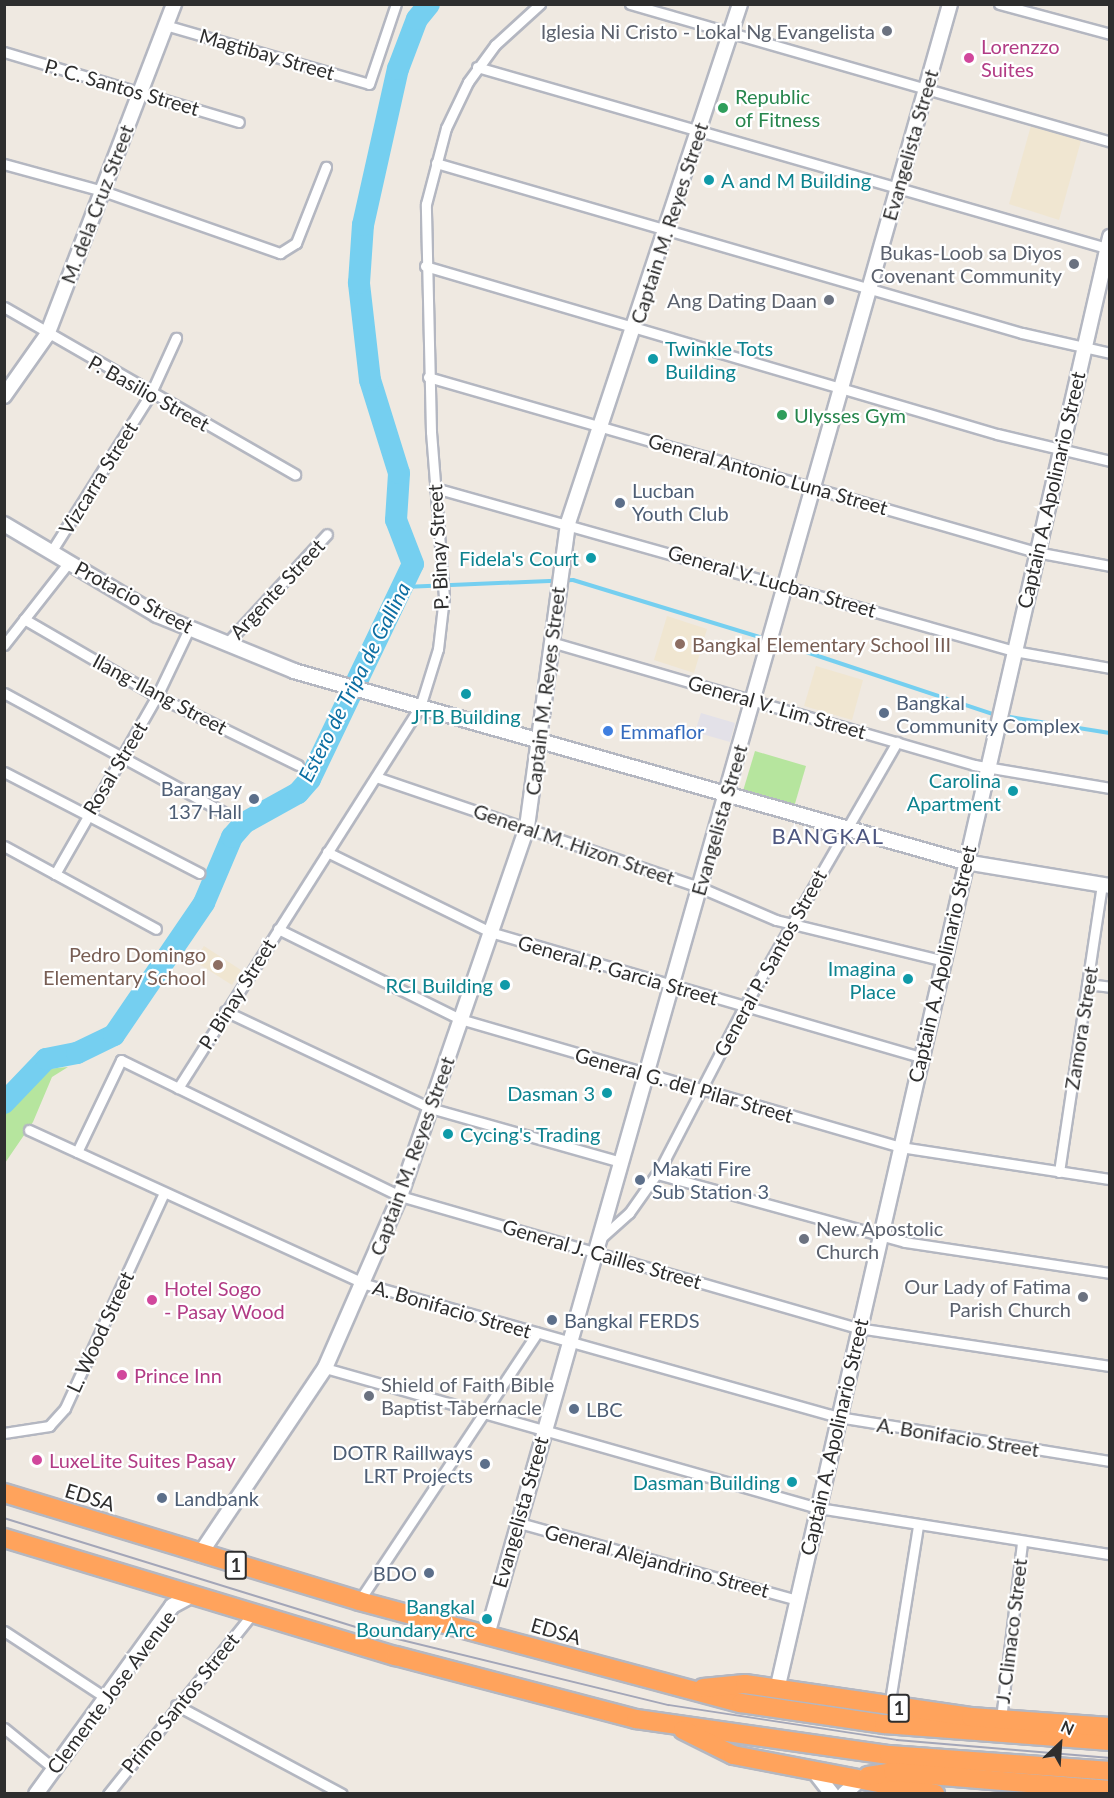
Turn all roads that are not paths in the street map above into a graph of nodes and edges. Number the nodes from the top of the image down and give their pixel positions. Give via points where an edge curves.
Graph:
1 (174, 4) edge
2 (396, 4) edge
3 (540, 4) edge
4 (630, 4) edge
5 (740, 4) edge
6 (950, 4) edge
7 (999, 4) edge
8 (165, 25) junction
9 (731, 33) junction
10 (1110, 34) edge
11 (4, 52) edge
12 (477, 67) junction
13 (142, 89) junction
14 (926, 89) junction
15 (239, 122) dead end
16 (698, 133) junction
17 (1110, 142) edge
18 (436, 163) junction
19 (4, 164) edge
20 (326, 167) dead end
21 (897, 190) junction
22 (103, 191) junction
23 (666, 230) junction
24 (1109, 245) edge
25 (425, 266) junction
26 (869, 289) junction
27 (4, 307) edge
28 (634, 329) junction
29 (47, 335) junction
30 (176, 338) dead end
31 (1084, 348) junction
32 (1110, 353) edge
33 (429, 378) junction
34 (841, 388) junction
35 (150, 395) junction
36 (4, 396) edge
37 (601, 428) junction
38 (1060, 450) junction
39 (1110, 461) edge
40 (295, 474) dead end
41 (813, 485) junction
42 (435, 488) junction
43 (568, 523) junction
44 (5, 526) edge
45 (327, 534) dead end
46 (51, 552) junction
47 (1036, 552) junction
48 (69, 562) junction
49 (1110, 566) edge
50 (785, 585) junction
51 (24, 619) junction
52 (189, 629) junction
53 (6, 640) edge
54 (551, 642) junction
55 (226, 644) junction
56 (1014, 651) junction
57 (1110, 668) edge
58 (4, 693) edge
59 (157, 696) junction
60 (753, 700) junction
61 (420, 707) junction
62 (539, 741) junction
63 (897, 742) junction
64 (122, 758) junction
65 (298, 765) dead end
66 (987, 768) junction
67 (4, 772) edge
68 (376, 777) junction
69 (1110, 788) edge
70 (726, 796) junction
71 (226, 814) dead end
72 (86, 817) junction
73 (527, 827) junction
74 (845, 829) junction
75 (4, 846) edge
76 (327, 852) junction
77 (965, 862) junction
78 (200, 873) dead end
79 (55, 874) junction
80 (1106, 885) edge
81 (699, 886) junction
82 (791, 922) junction
83 (156, 929) dead end
84 (278, 929) junction
85 (490, 932) junction
86 (944, 961) junction
87 (1088, 984) junction
88 (672, 985) junction
89 (1110, 987) edge
90 (744, 1006) junction
91 (225, 1011) junction
92 (460, 1019) junction
93 (921, 1057) junction
94 (645, 1073) junction
95 (178, 1088) junction
96 (700, 1089) junction
97 (430, 1108) junction
98 (29, 1130) dead end
99 (900, 1148) junction
100 (77, 1152) junction
101 (621, 1162) junction
102 (1059, 1172) junction
103 (657, 1174) junction
104 (1110, 1179) edge
105 (164, 1193) junction
106 (400, 1196) junction
107 (879, 1236) junction
108 (598, 1246) junction
109 (1110, 1274) edge
110 (365, 1284) junction
111 (858, 1328) junction
112 (537, 1333) junction
113 (569, 1342) junction
114 (1110, 1366) edge
115 (325, 1368) junction
116 (484, 1414) junction
117 (838, 1417) junction
118 (542, 1432) junction
119 (4, 1433) edge
120 (1110, 1461) edge
121 (4, 1493) edge
122 (818, 1508) junction
123 (516, 1522) junction
124 (918, 1525) junction
125 (4, 1538) edge
126 (1022, 1543) junction
127 (200, 1554) junction
128 (1110, 1554) edge
129 (191, 1596) junction
130 (797, 1600) junction
131 (359, 1601) junction
132 (252, 1614) junction
133 (4, 1631) edge
134 (487, 1635) junction
135 (689, 1689) junction
136 (777, 1690) junction
137 (103, 1696) junction
138 (176, 1705) junction
139 (889, 1707) junction
140 (1000, 1719) junction
141 (673, 1726) junction
142 (1110, 1726) edge
143 (4, 1728) edge
144 (1110, 1741) edge
145 (53, 1768) junction
146 (810, 1768) junction
147 (1110, 1771) edge
148 (864, 1776) junction
149 (933, 1785) edge
150 (1110, 1790) edge
151 (36, 1794) edge
152 (108, 1794) edge
153 (342, 1794) edge
154 (832, 1794) edge
155 (844, 1794) edge

1 - 8 street, M. dela Cruz Street
2 - 8 street, Magtibay Street via 369,84
3 - 12 street, P. Binay Street
4 - 9 street
5 - 9 street, Captain M. Reyes Street
6 - 14 street, Evangelista Street
7 - 10 street
8 - 13 street, M. dela Cruz Street
9 - 14 street
9 - 16 street, Captain M. Reyes Street
11 - 13 street, P. C. Santos Street
12 - 16 street
12 - 18 street, P. Binay Street via 458,101
13 - 15 street, P. C. Santos Street
13 - 22 street, M. dela Cruz Street
14 - 17 street
14 - 21 street, Evangelista Street
16 - 21 street
16 - 23 street, Captain M. Reyes Street
18 - 23 street
18 - 25 street, P. Binay Street via 426,204
19 - 22 street
20 - 22 street via 296,243 280,253
21 - 24 street
21 - 26 street, Evangelista Street
22 - 29 street, M. dela Cruz Street
23 - 26 street
23 - 28 street, Captain M. Reyes Street
24 - 31 street, Captain A. Apolinario Street
25 - 28 street
25 - 33 street, P. Binay Street
26 - 31 street
26 - 34 street, Evangelista Street
27 - 29 street, P. Basilio Street
28 - 34 street
28 - 37 street, Captain M. Reyes Street
29 - 35 street, P. Basilio Street
29 - 36 street, M. dela Cruz Street
30 - 35 street, Vizcarra Street
31 - 32 street
31 - 38 street, Captain A. Apolinario Street
33 - 37 street, General Antonio Luna Street
33 - 42 street, P. Binay Street
34 - 38 street
34 - 41 street, Evangelista Street
35 - 40 street, P. Basilio Street
35 - 46 street, Vizcarra Street
37 - 41 street, General Antonio Luna Street
37 - 43 street, Captain M. Reyes Street
38 - 39 street
38 - 47 street, Captain A. Apolinario Street
41 - 47 street, General Antonio Luna Street
41 - 50 street, Evangelista Street
42 - 43 street, General V. Lucban Street
42 - 61 street, P. Binay Street via 444,597 438,649
43 - 50 street, General V. Lucban Street
43 - 54 street, Captain M. Reyes Street
44 - 46 street, Protacio Street
45 - 55 street, Argente Street
46 - 48 street, Protacio Street
47 - 49 street, General Antonio Luna Street
47 - 56 street, Captain A. Apolinario Street
48 - 51 street
48 - 52 street, Protacio Street
50 - 56 street, General V. Lucban Street
50 - 60 street, Evangelista Street
51 - 53 street
51 - 59 street, Ilang-Ilang Street
52 - 55 street, Protacio Street
52 - 59 street, Rosal Street
54 - 60 street, General V. Lim Street
54 - 62 street, Captain M. Reyes Street
55 - 61 street, Protacio Street via 338,684
56 - 57 street, General V. Lucban Street
56 - 66 street, Captain A. Apolinario Street
58 - 64 street
59 - 64 street, Rosal Street
59 - 65 street, Ilang-Ilang Street
60 - 63 street, General V. Lim Street
60 - 70 street, Evangelista Street
61 - 62 street, Protacio Street
61 - 68 street, P. Binay Street
62 - 70 street, Protacio Street
62 - 73 street, Captain M. Reyes Street
63 - 66 street, General V. Lim Street
63 - 74 street, General P. Santos Street
64 - 71 street
64 - 72 street, Rosal Street
66 - 69 street, General V. Lim Street
66 - 77 street, Captain A. Apolinario Street
67 - 72 street
68 - 73 street, General M. Hizon Street
68 - 76 street, P. Binay Street
70 - 74 street, Protacio Street
70 - 81 street, Evangelista Street
72 - 78 street
72 - 79 street, Rosal Street
73 - 81 street, General M. Hizon Street
73 - 85 street, Captain M. Reyes Street
74 - 77 street, Protacio Street
74 - 82 street, General P. Santos Street
75 - 79 street
76 - 84 street, P. Binay Street
76 - 85 street, General P. Garcia Street
77 - 80 street, Protacio Street
77 - 86 street, Captain A. Apolinario Street
79 - 83 street
80 - 87 street, Zamora Street
81 - 82 street, General M. Hizon Street
81 - 88 street, Evangelista Street
82 - 86 street, General M. Hizon Street
82 - 90 street, General P. Santos Street
84 - 91 street, P. Binay Street
84 - 92 street, General G. del Pilar Street
85 - 88 street, General P. Garcia Street
85 - 92 street, Captain M. Reyes Street
86 - 93 street, Captain A. Apolinario Street
87 - 89 street
87 - 102 street, Zamora Street
88 - 90 street, General P. Garcia Street
88 - 94 street, Evangelista Street
90 - 93 street, General P. Garcia Street
90 - 96 street, General P. Santos Street
91 - 95 street, P. Binay Street
91 - 97 street
92 - 94 street, General G. del Pilar Street
92 - 97 street, Captain M. Reyes Street
93 - 99 street, Captain A. Apolinario Street
94 - 96 street, General G. del Pilar Street
94 - 101 street, Evangelista Street
95 - 100 street, General J. Cailles Street via 121,1060
95 - 106 street, General J. Cailles Street
96 - 99 street, General G. del Pilar Street
96 - 103 street, General P. Santos Street
97 - 101 street
97 - 106 street, Captain M. Reyes Street
98 - 100 street, A. Bonifacio Street
99 - 102 street, General G. del Pilar Street
99 - 107 street, Captain A. Apolinario Street
100 - 105 street, A. Bonifacio Street
101 - 108 street, Evangelista Street
102 - 104 street, General G. del Pilar Street
103 - 107 street
103 - 108 street, General P. Santos Street via 629,1213
105 - 110 street, A. Bonifacio Street
105 - 119 street, L. Wood Street via 65,1408 49,1426
106 - 108 street, General J. Cailles Street
106 - 110 street, Captain M. Reyes Street
107 - 109 street
107 - 111 street, Captain A. Apolinario Street
108 - 111 street, General J. Cailles Street
108 - 113 street, Evangelista Street
110 - 112 street, A. Bonifacio Street
110 - 115 street, Captain M. Reyes Street
111 - 114 street, General J. Cailles Street
111 - 117 street, Captain A. Apolinario Street
112 - 113 street, A. Bonifacio Street
112 - 116 street
113 - 117 street, A. Bonifacio Street
113 - 118 street, Evangelista Street
115 - 116 street
115 - 127 street, Captain M. Reyes Street
116 - 118 street
116 - 131 street
117 - 120 street, A. Bonifacio Street
117 - 122 street, Captain A. Apolinario Street
118 - 122 street
118 - 123 street, Evangelista Street
121 - 127 highway, EDSA / 1
122 - 124 street
122 - 130 street, Captain A. Apolinario Street
123 - 130 street, General Alejandrino Street
123 - 134 street, Evangelista Street
124 - 126 street
124 - 139 street
125 - 129 highway, 1
126 - 128 street
126 - 140 street, J. Climaco Street
127 - 131 highway, EDSA / 1
129 - 132 highway, 1
129 - 137 street, Clemente Jose Avenue via 172,1606
130 - 136 street, Captain A. Apolinario Street
131 - 134 highway, EDSA / 1
132 - 138 street, Primo Santos Street
132 - 141 highway, 1 via 540,1697
133 - 137 street
134 - 135 highway, EDSA / 1
135 - 136 highway, 1 via 745,1684
135 - 144 highway, EDSA / 1 via 814,1716
136 - 139 highway, 1
137 - 145 street, Clemente Jose Avenue
138 - 152 street, Primo Santos Street
138 - 153 street
139 - 140 highway, 1
140 - 142 highway, 1
141 - 146 highway, 1 via 733,1755
141 - 147 highway, 1 via 889,1755
143 - 145 street
145 - 151 street, Clemente Jose Avenue
146 - 148 highway, 1
146 - 154 street
148 - 149 highway, 1 via 892,1772
148 - 155 street
149 - 150 highway, 1

